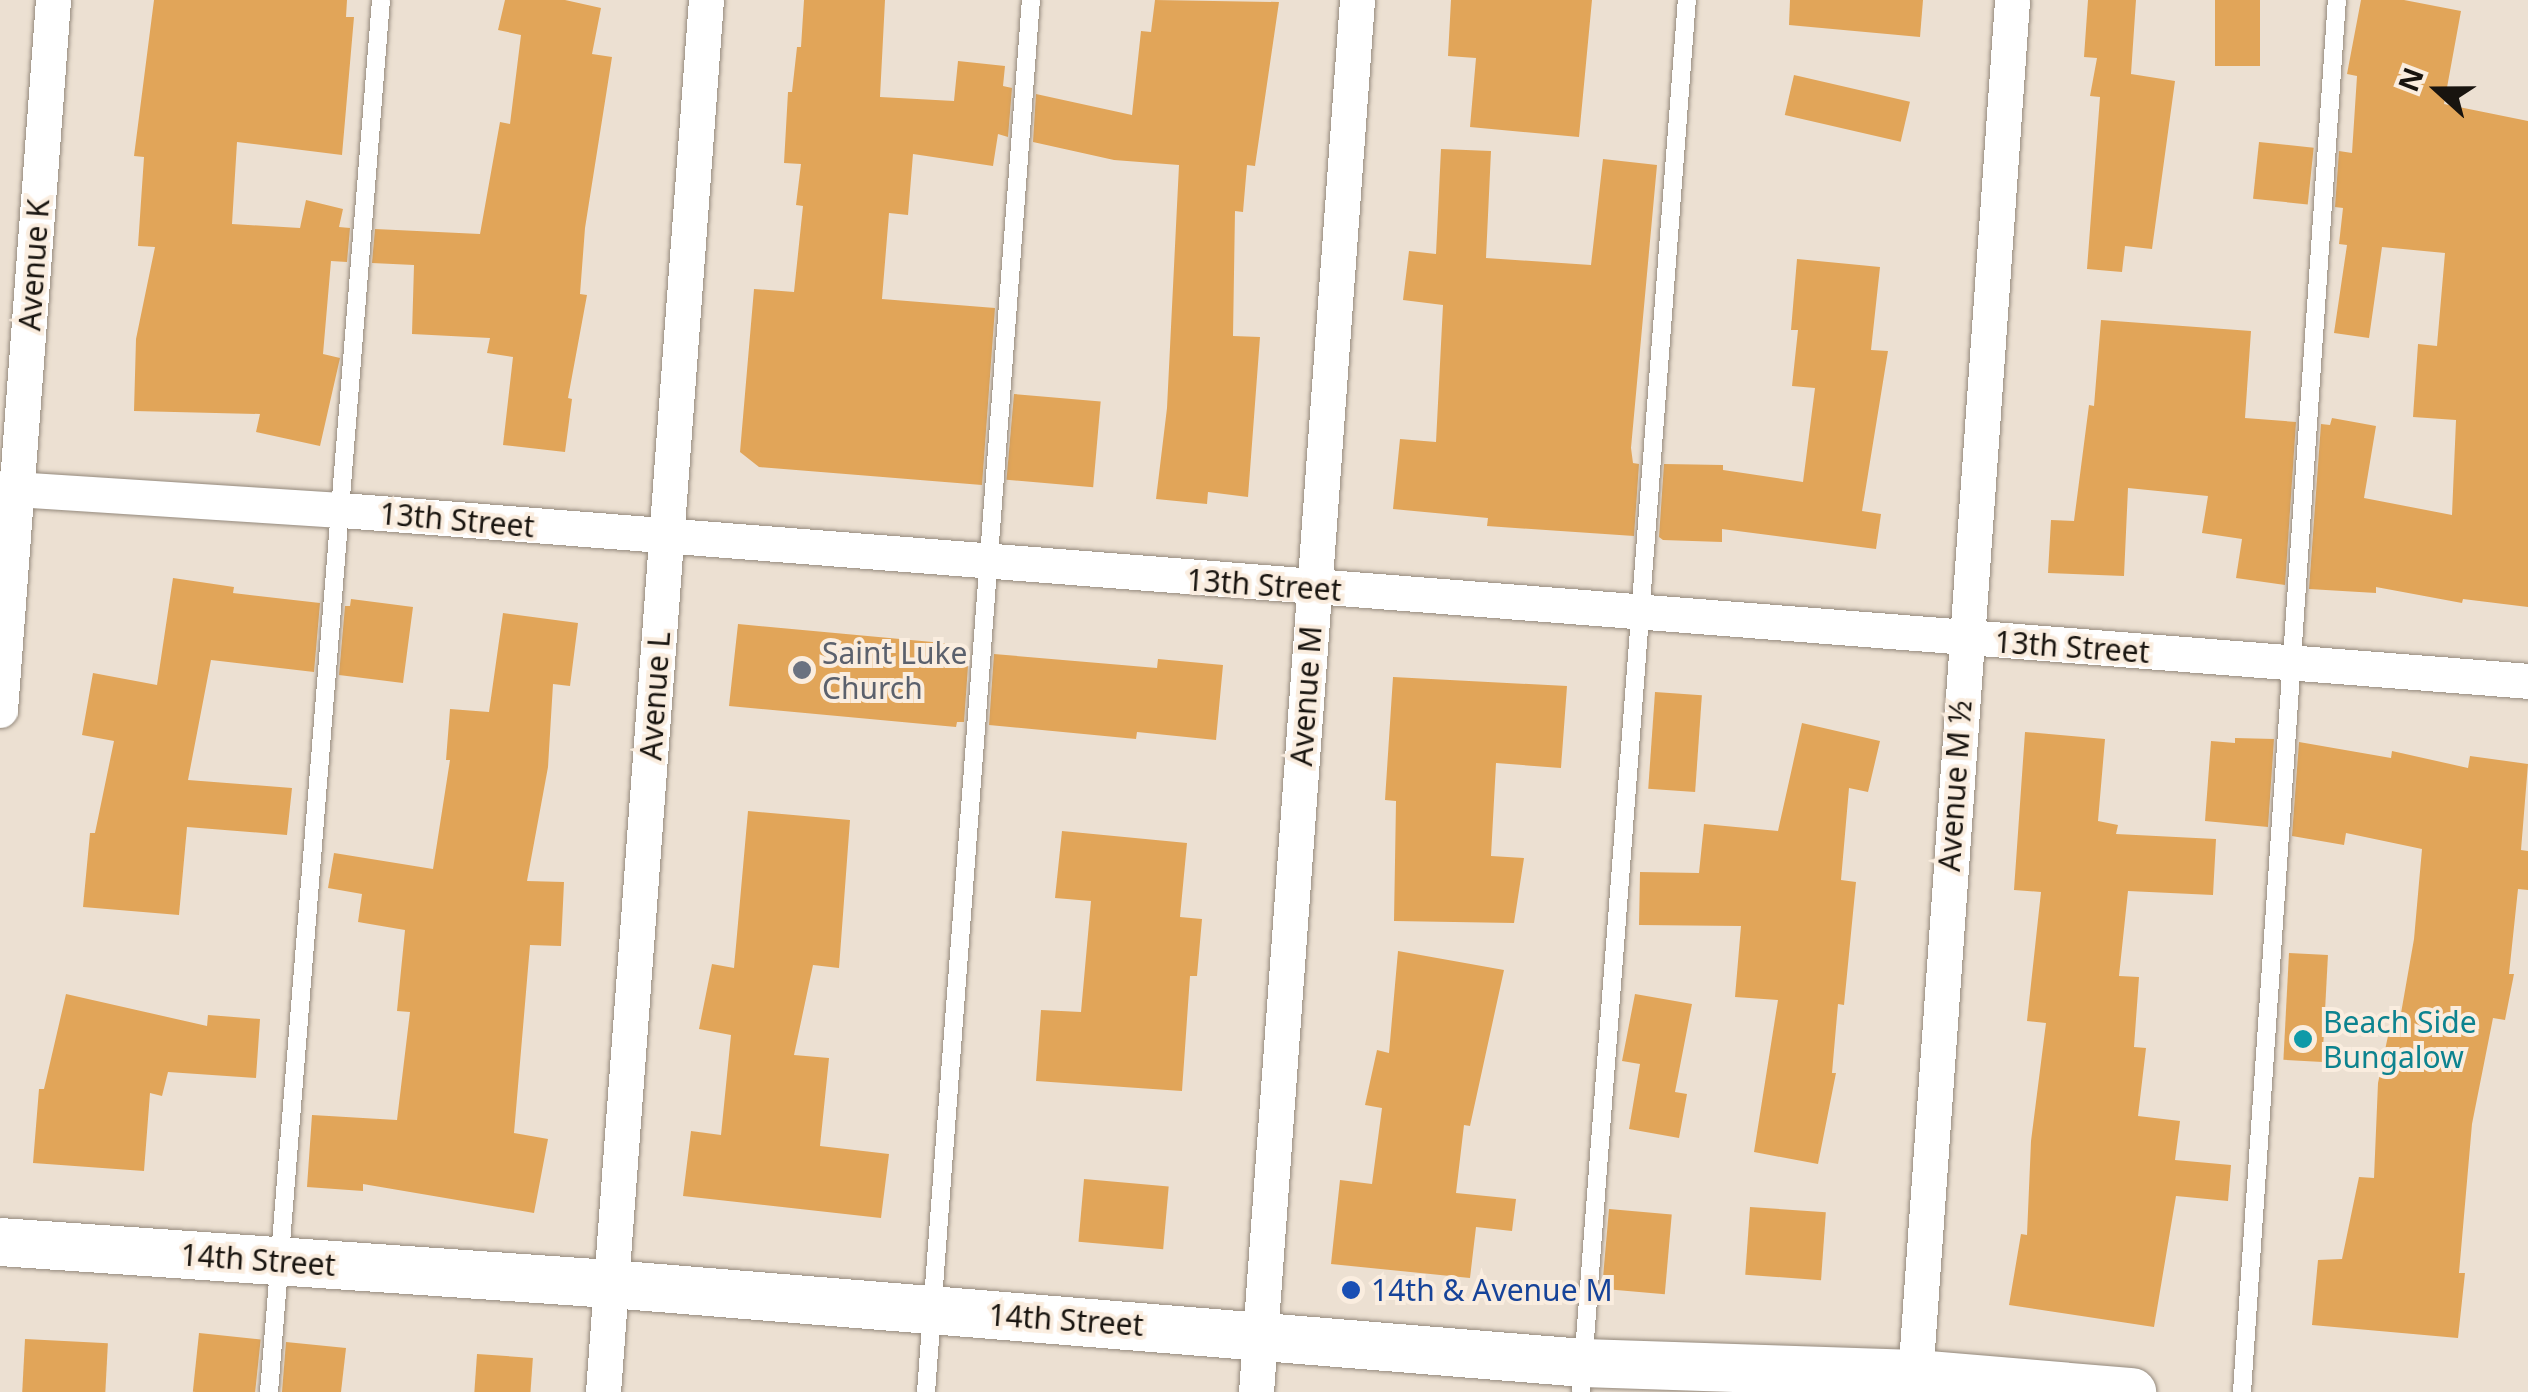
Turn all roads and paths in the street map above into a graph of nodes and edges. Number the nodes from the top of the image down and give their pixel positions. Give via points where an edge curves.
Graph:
1 (54, 0) edge
2 (380, 0) edge
3 (706, 0) edge
4 (1030, 0) edge
5 (1356, 0) edge
6 (1687, 0) edge
7 (2012, 0) edge
8 (2337, 0) edge
9 (8, 489) edge
10 (342, 510) junction
11 (666, 538) junction
12 (988, 563) junction
13 (1314, 589) junction
14 (1643, 610) junction
15 (1965, 639) junction
16 (2291, 664) junction
17 (2528, 681) edge
18 (0, 710) edge
19 (0, 1242) edge
20 (279, 1262) junction
21 (610, 1284) junction
22 (932, 1310) junction
23 (1260, 1335) junction
24 (1582, 1377) edge
25 (1915, 1383) edge
26 (269, 1392) edge
27 (603, 1392) edge
28 (926, 1392) edge
29 (1256, 1392) edge
30 (2132, 1392) edge
31 (2242, 1392) edge

1 - 9 street, Avenue K
2 - 10 lane
3 - 11 street, Avenue L
4 - 12 lane
5 - 13 street, Avenue M
6 - 14 lane
7 - 15 street, Avenue M ½
8 - 16 lane
9 - 10 street, 13th Street
9 - 18 street, Avenue K
10 - 11 street, 13th Street
10 - 20 lane
11 - 12 street, 13th Street
11 - 21 street, Avenue L
12 - 13 street, 13th Street
12 - 22 lane
13 - 14 street, 13th Street
13 - 23 street, Avenue M
14 - 15 street, 13th Street
14 - 24 lane
15 - 16 street, 13th Street
15 - 25 street, Avenue M ½
16 - 17 street, 13th Street
16 - 31 lane
19 - 20 main road, 14th Street
20 - 21 main road, 14th Street
20 - 26 lane
21 - 22 main road, 14th Street
21 - 27 street, Avenue L
22 - 23 main road, 14th Street
22 - 28 lane
23 - 24 main road, 14th Street
23 - 29 street, Avenue M
24 - 25 main road, 14th Street
25 - 30 main road, 14th Street

